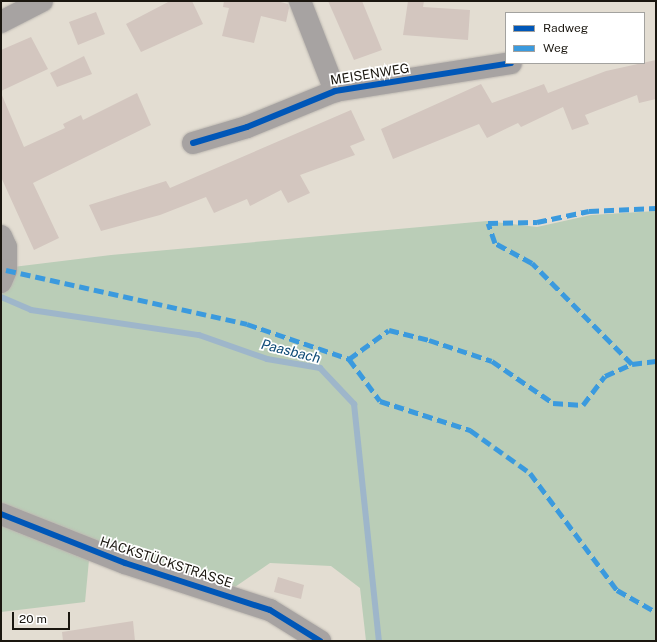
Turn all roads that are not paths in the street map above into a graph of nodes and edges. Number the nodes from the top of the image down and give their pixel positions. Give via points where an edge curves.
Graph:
1 (42, 1) edge
2 (300, 1) edge
3 (1, 22) edge
4 (505, 64) edge
5 (335, 91) junction
6 (193, 143) dead end
7 (1, 236) edge
8 (1, 282) edge
9 (1, 514) edge
10 (320, 641) edge

1 - 3 street
2 - 5 street, MEISENWEG
4 - 5 street, MEISENWEG
5 - 6 street, MEISENWEG via 247,127
7 - 8 street via 6,248 6,270
9 - 10 street, HACKSTÜCKSTRASSE via 124,562 270,610

